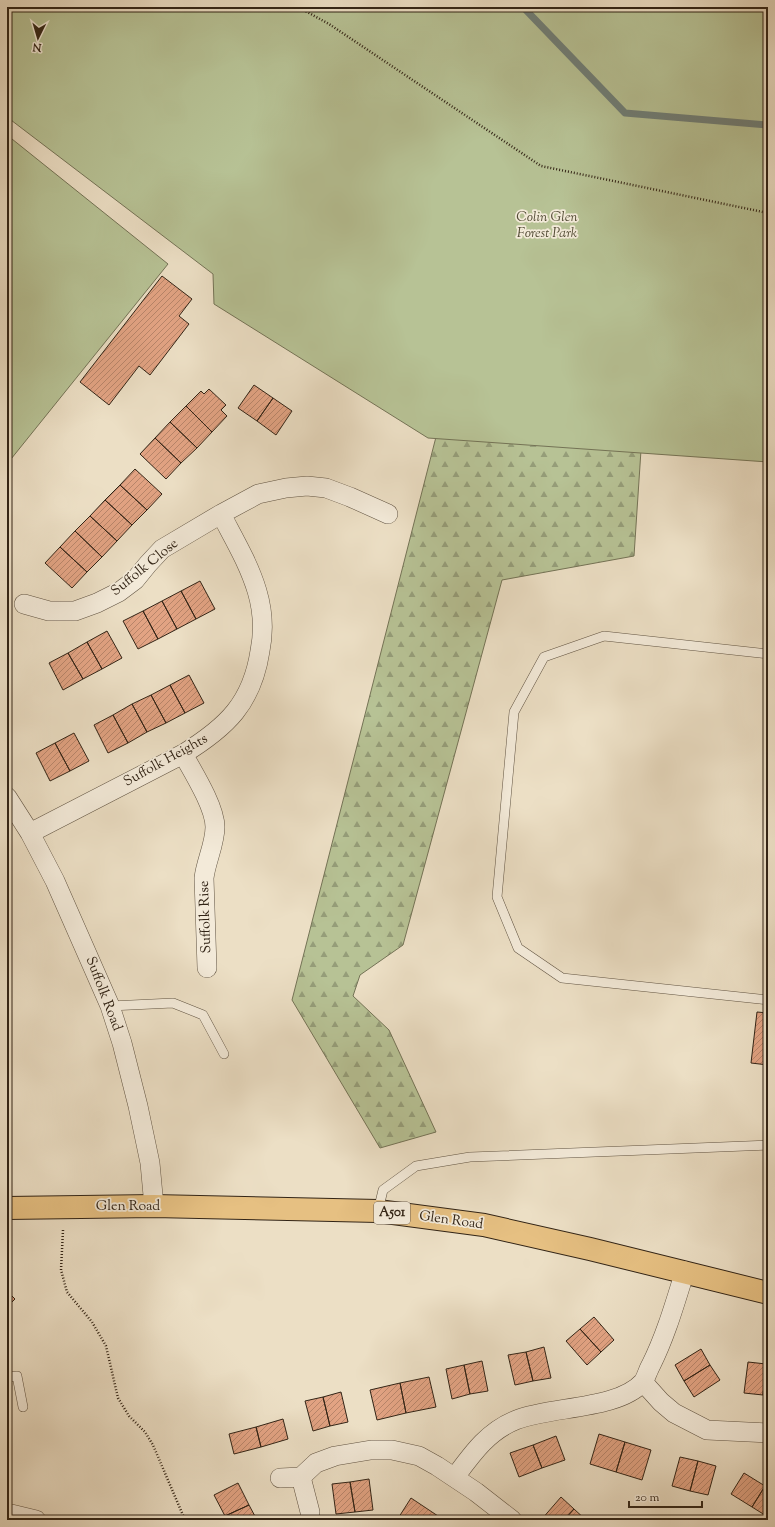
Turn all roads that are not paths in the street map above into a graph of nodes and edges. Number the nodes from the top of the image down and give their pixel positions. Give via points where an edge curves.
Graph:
1 (221, 514) junction
2 (388, 514) dead end
3 (24, 604) dead end
4 (768, 654) edge
5 (183, 754) junction
6 (7, 797) edge
7 (30, 833) junction
8 (207, 968) dead end
9 (768, 1000) edge
10 (110, 1006) junction
11 (224, 1054) dead end
12 (768, 1145) edge
13 (154, 1206) junction
14 (7, 1208) edge
15 (378, 1211) junction
16 (685, 1271) junction
17 (768, 1293) edge
18 (7, 1377) edge
19 (643, 1382) junction
20 (23, 1407) dead end
21 (768, 1433) edge
22 (301, 1477) junction
23 (455, 1477) junction
24 (280, 1478) dead end
25 (310, 1512) dead end
26 (7, 1513) edge
27 (36, 1520) edge
28 (512, 1520) edge

1 - 2 street, Suffolk Close via 258,494 307,486 326,488
1 - 3 street, Suffolk Close via 162,550 135,580 97,603 75,611 50,611
1 - 5 street, Suffolk Heights via 257,591 262,615 258,667 250,690 238,708 221,727
4 - 9 lane via 604,636 544,657 514,712 497,897 518,948 562,978
5 - 7 street, Suffolk Heights
5 - 8 street, Suffolk Rise via 212,810 215,826 204,878
6 - 7 street, Suffolk Road
7 - 10 street, Suffolk Road
10 - 11 lane via 173,1003 203,1015
10 - 13 street, Suffolk Road via 138,1106 150,1163
12 - 15 lane via 470,1157 416,1166 383,1190
13 - 14 main road, Glen Road / A501
13 - 15 main road, Glen Road / A501
15 - 16 main road, Glen Road / A501 via 484,1226
16 - 17 main road, Glen Road / A501
16 - 19 street via 667,1328
18 - 20 lane via 17,1376
19 - 21 street via 674,1413 707,1430
19 - 23 street via 613,1400 516,1420 494,1433 475,1450
22 - 23 street via 316,1463 335,1456 371,1450 392,1450 419,1456
22 - 24 street
22 - 25 street
23 - 28 street
26 - 27 street

